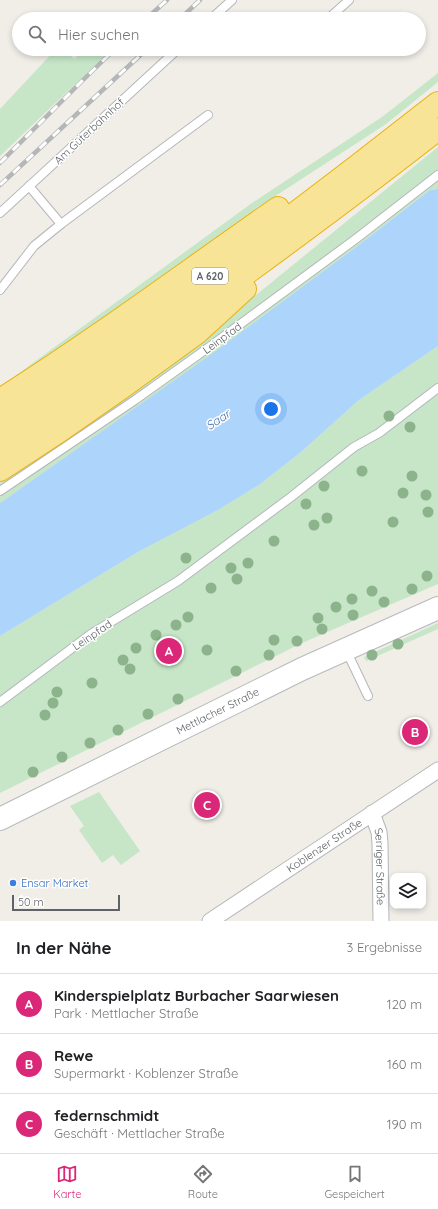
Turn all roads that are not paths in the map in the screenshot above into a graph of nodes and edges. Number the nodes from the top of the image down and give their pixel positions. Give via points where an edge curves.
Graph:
1 (232, 0) edge
2 (349, 0) edge
3 (219, 12) edge
4 (336, 12) edge
5 (170, 56) edge
6 (438, 103) edge
7 (208, 114) dead end
8 (414, 121) junction
9 (438, 129) edge
10 (438, 175) edge
11 (29, 186) junction
12 (337, 207) junction
13 (0, 213) edge
14 (61, 224) junction
15 (0, 290) edge
16 (438, 388) edge
17 (0, 400) edge
18 (0, 424) edge
19 (0, 447) edge
20 (0, 470) edge
21 (0, 491) edge
22 (438, 608) edge
23 (346, 650) junction
24 (368, 696) dead end
25 (0, 702) edge
26 (438, 770) edge
27 (372, 813) junction
28 (0, 819) edge
29 (210, 921) edge
30 (381, 921) edge

1 - 3 lane
2 - 4 lane
5 - 11 lane, Am Güterbahnhof
6 - 8 highway, A 620
7 - 14 lane
8 - 17 highway via 367,144 98,335
8 - 18 highway, A 620 via 230,262
9 - 12 highway, A 620
10 - 21 lane, Leinpfad via 212,346
11 - 13 lane, Am Güterbahnhof
11 - 14 lane
12 - 19 highway, A 620 via 150,344
12 - 20 highway via 198,332 68,426
14 - 15 lane via 34,246
16 - 25 lane, Leinpfad via 379,433 354,447 178,581 91,634
22 - 23 street, Mettlacher Straße
23 - 24 lane
23 - 28 street, Mettlacher Straße via 302,669
26 - 27 street, Koblenzer Straße
27 - 29 street, Koblenzer Straße
27 - 30 street, Serriger Straße via 379,837

